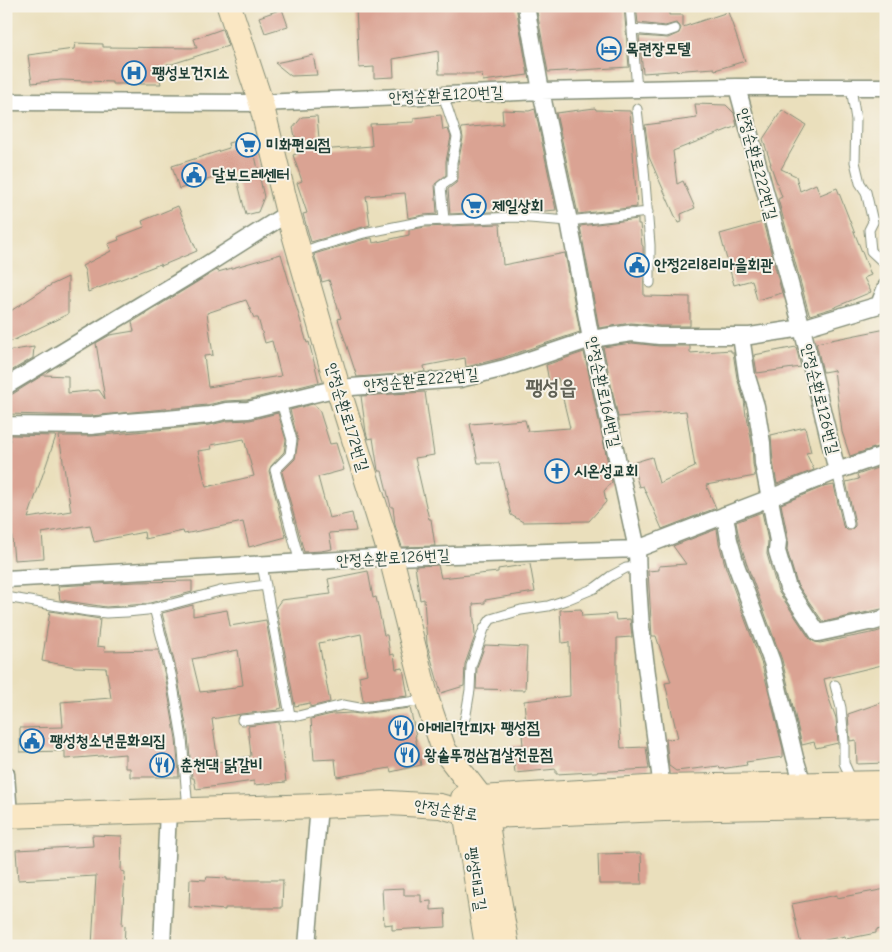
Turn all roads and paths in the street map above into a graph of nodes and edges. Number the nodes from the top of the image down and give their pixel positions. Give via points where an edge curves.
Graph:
1 (229, 6) edge
2 (526, 6) edge
3 (630, 6) edge
4 (632, 29) junction
5 (675, 30) dead end
6 (854, 86) junction
7 (886, 86) edge
8 (737, 87) junction
9 (637, 88) junction
10 (541, 90) junction
11 (443, 95) junction
12 (6, 102) edge
13 (260, 103) junction
14 (637, 109) dead end
15 (288, 212) junction
16 (648, 212) junction
17 (444, 220) junction
18 (568, 220) junction
19 (300, 253) junction
20 (886, 264) edge
21 (650, 284) dead end
22 (886, 287) edge
23 (802, 328) junction
24 (741, 336) junction
25 (591, 339) junction
26 (6, 386) edge
27 (338, 388) junction
28 (274, 403) junction
29 (6, 424) edge
30 (886, 454) edge
31 (837, 471) junction
32 (770, 498) junction
33 (725, 515) junction
34 (849, 524) dead end
35 (637, 549) junction
36 (391, 557) junction
37 (300, 563) junction
38 (262, 565) junction
39 (638, 567) junction
40 (6, 579) edge
41 (266, 585) junction
42 (6, 598) edge
43 (154, 608) junction
44 (886, 618) edge
45 (835, 685) dead end
46 (427, 700) junction
47 (290, 715) junction
48 (242, 720) dead end
49 (462, 729) dead end
50 (6, 774) edge
51 (886, 783) edge
52 (803, 784) junction
53 (853, 784) junction
54 (663, 798) junction
55 (886, 805) edge
56 (319, 806) junction
57 (474, 806) junction
58 (178, 810) junction
59 (8, 816) edge
60 (162, 946) edge
61 (307, 946) edge
62 (487, 946) edge
63 (507, 946) edge

1 - 13 street, 안정순환로172번길
2 - 10 street, 안정순환로164번길
3 - 4 lane
4 - 5 lane
4 - 9 lane
6 - 7 street, 안정순환로120번길
6 - 8 street, 안정순환로120번길
6 - 20 lane via 855,162 873,222 869,230 871,251
8 - 9 street, 안정순환로120번길
8 - 23 street, 안정순환로222번길
9 - 10 street, 안정순환로120번길
10 - 11 street, 안정순환로120번길
10 - 18 street, 안정순환로164번길
11 - 13 street, 안정순환로120번길
11 - 17 lane via 457,137 452,178 441,186
12 - 13 street, 안정순환로120번길
13 - 15 street, 안정순환로172번길
14 - 16 lane
15 - 19 street, 안정순환로172번길
15 - 26 street
16 - 18 lane
16 - 21 lane
17 - 18 lane via 516,217
17 - 19 lane via 364,233
18 - 25 street, 안정순환로164번길
19 - 27 street, 안정순환로172번길
22 - 23 street, 안정순환로222번길 via 879,305
23 - 24 street, 안정순환로222번길
23 - 31 street, 안정순환로126번길
24 - 25 street, 안정순환로222번길 via 632,333
24 - 32 street
25 - 27 street, 안정순환로222번길 via 505,368 460,378
25 - 35 street, 안정순환로164번길
27 - 28 street, 안정순환로222번길
27 - 36 street, 안정순환로172번길
28 - 29 street, 안정순환로222번길 via 209,415 90,426
28 - 37 lane via 284,409 292,440 290,455 275,470
30 - 31 street, 안정순환로126번길
31 - 32 street, 안정순환로126번길
31 - 34 lane, 안정순환로126번길
32 - 33 street, 안정순환로126번길
32 - 44 street via 777,551 788,588 818,633
33 - 35 street, 안정순환로126번길
33 - 52 street via 736,565 772,662
35 - 36 street, 안정순환로126번길
35 - 39 street, 안정순환로164번길
36 - 37 street, 안정순환로126번길
36 - 46 street, 안정순환로172번길
37 - 38 street, 안정순환로126번길
38 - 40 street, 안정순환로126번길
38 - 41 lane
39 - 49 lane via 626,568 595,588 566,600 491,619 470,666 470,690
39 - 54 street, 안정순환로164번길 via 641,628
41 - 43 lane via 220,591
41 - 47 lane
42 - 43 lane via 106,613
43 - 58 lane via 179,720 186,777
45 - 53 lane via 844,741 844,763
46 - 47 lane via 359,708 343,705
46 - 57 street, 안정순환로172번길 via 444,750
47 - 48 lane
50 - 59 street
51 - 53 street, 안정순환로
52 - 53 street, 안정순환로
52 - 54 street, 안정순환로
54 - 55 street, 안정순환로
54 - 57 street, 안정순환로
56 - 57 street, 안정순환로 via 389,803
56 - 58 street, 안정순환로
56 - 61 street
57 - 62 street, 팽성대교길
57 - 63 street, 팽성대교길 via 493,864
58 - 59 street, 안정순환로
58 - 60 street

